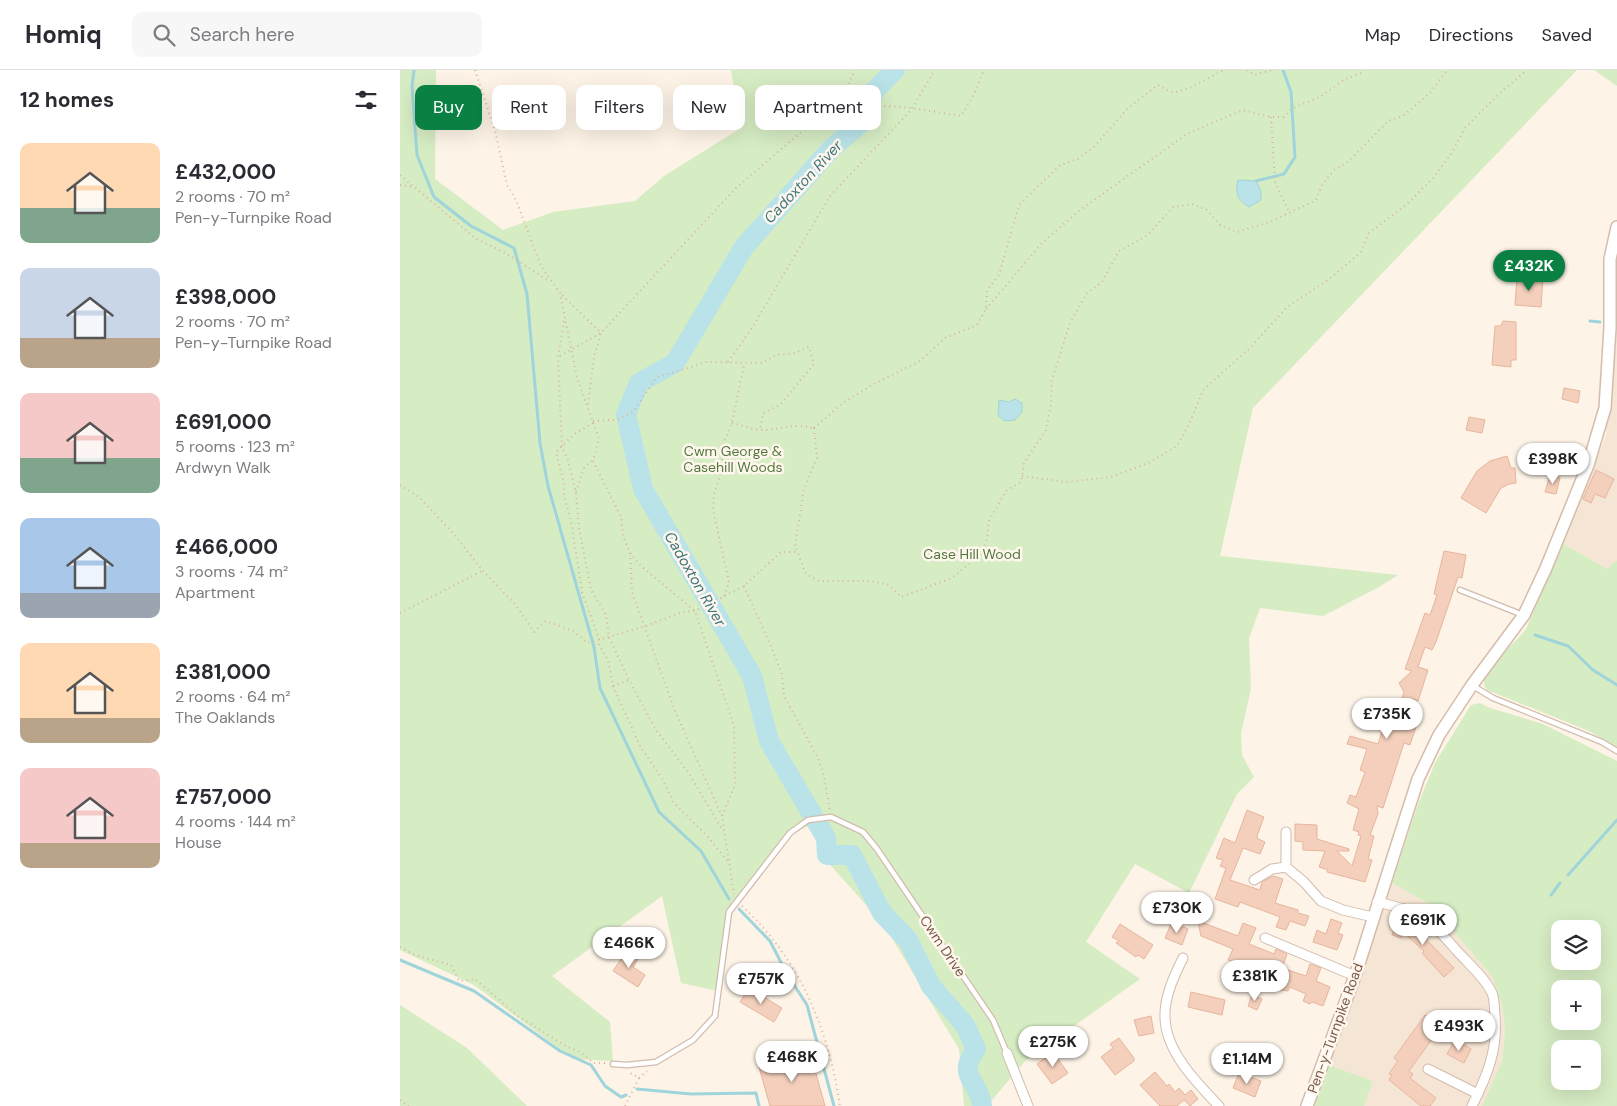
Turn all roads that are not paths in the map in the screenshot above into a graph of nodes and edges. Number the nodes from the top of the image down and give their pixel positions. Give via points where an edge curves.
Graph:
1 (1617, 227) edge
2 (1460, 590) dead end
3 (1524, 615) junction
4 (1472, 685) junction
5 (1617, 751) edge
6 (1286, 832) dead end
7 (1286, 867) junction
8 (1254, 880) dead end
9 (1377, 902) junction
10 (1373, 917) junction
11 (1265, 938) dead end
12 (1183, 958) dead end
13 (1355, 976) junction
14 (1007, 1054) joint
15 (613, 1064) road end
16 (1428, 1069) dead end
17 (1478, 1094) junction
18 (1028, 1106) edge
19 (1219, 1106) edge
20 (1308, 1106) edge
21 (1472, 1106) edge

1 - 3 street, Pen-y-Turnpike Road via 1610,260 1610,328 1604,408 1588,464
2 - 3 lane
3 - 4 street, Pen-y-Turnpike Road
4 - 5 lane via 1493,698
4 - 9 street, Pen-y-Turnpike Road via 1439,735 1418,779
6 - 7 street
7 - 8 street via 1272,869
7 - 10 street via 1321,901
9 - 10 street, Pen-y-Turnpike Road
9 - 17 street via 1426,917 1474,969 1492,994 1495,1048
10 - 13 street, Pen-y-Turnpike Road
11 - 13 street
12 - 19 street via 1171,982 1165,1018 1174,1051
13 - 20 street, Pen-y-Turnpike Road
14 - 15 lane, Cwm Drive via 994,1020 878,849 863,832 831,817 808,820 782,841 729,912 715,1016 693,1040 656,1062 627,1066
14 - 18 street, Cwm Drive
16 - 17 street
17 - 21 street

